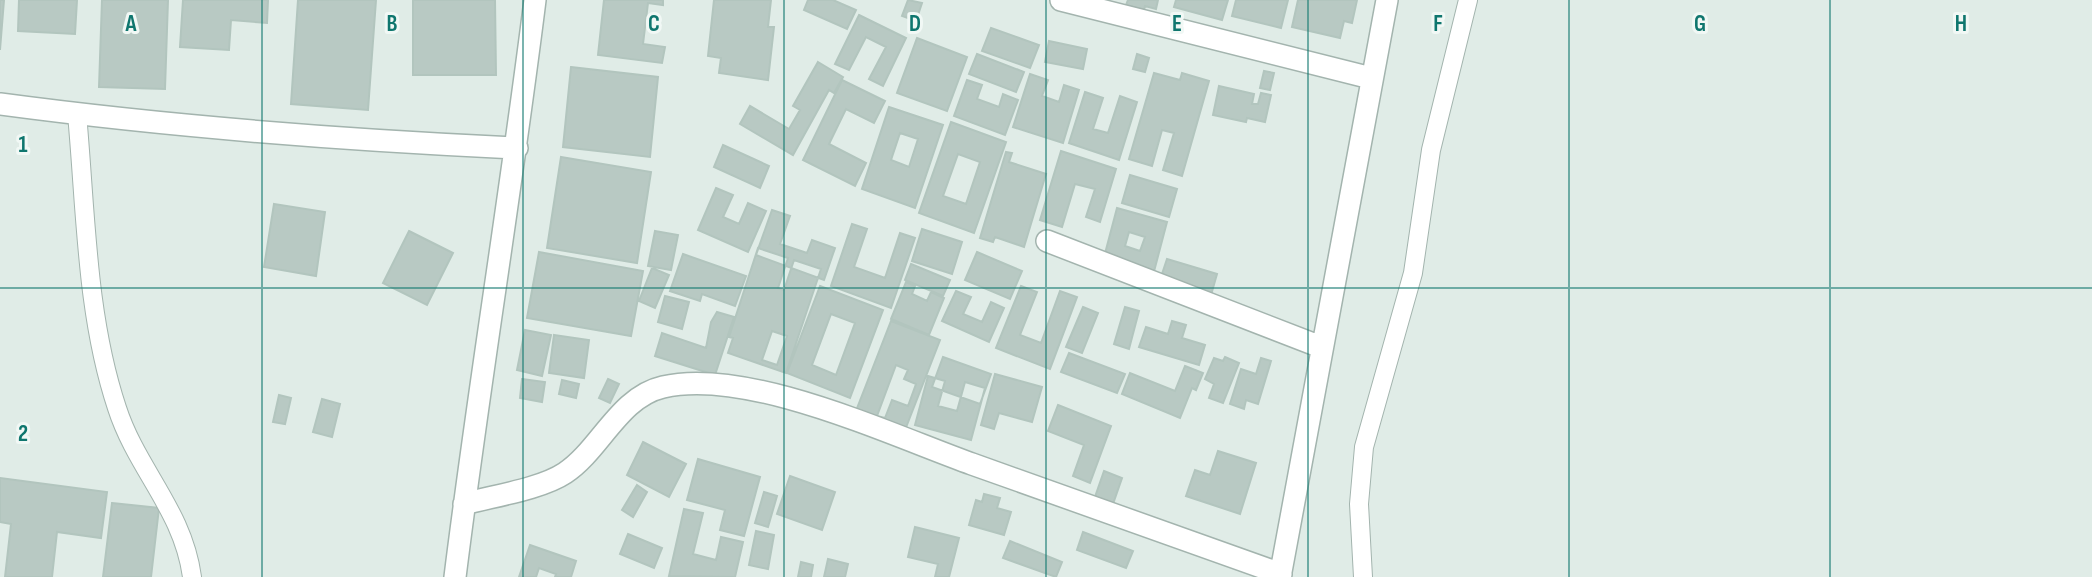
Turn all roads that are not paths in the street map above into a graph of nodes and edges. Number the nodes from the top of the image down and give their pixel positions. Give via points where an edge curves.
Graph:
1 (535, 0) edge
2 (1061, 0) edge
3 (1387, 0) edge
4 (1468, 0) edge
5 (1371, 78) junction
6 (0, 104) edge
7 (77, 114) junction
8 (517, 148) junction
9 (1048, 241) dead end
10 (1321, 347) junction
11 (464, 504) junction
12 (1280, 575) edge
13 (192, 577) edge
14 (455, 577) edge
15 (1363, 577) edge

1 - 8 street
2 - 5 street
3 - 5 street
4 - 15 lane via 1431,150 1413,273 1364,447 1359,504
5 - 10 street
6 - 7 street
7 - 8 street via 386,142
7 - 13 lane via 102,360 124,424 183,532
8 - 11 street
9 - 10 street
10 - 12 street
11 - 12 street via 563,475 637,400 661,387 714,383 860,421
11 - 14 street

